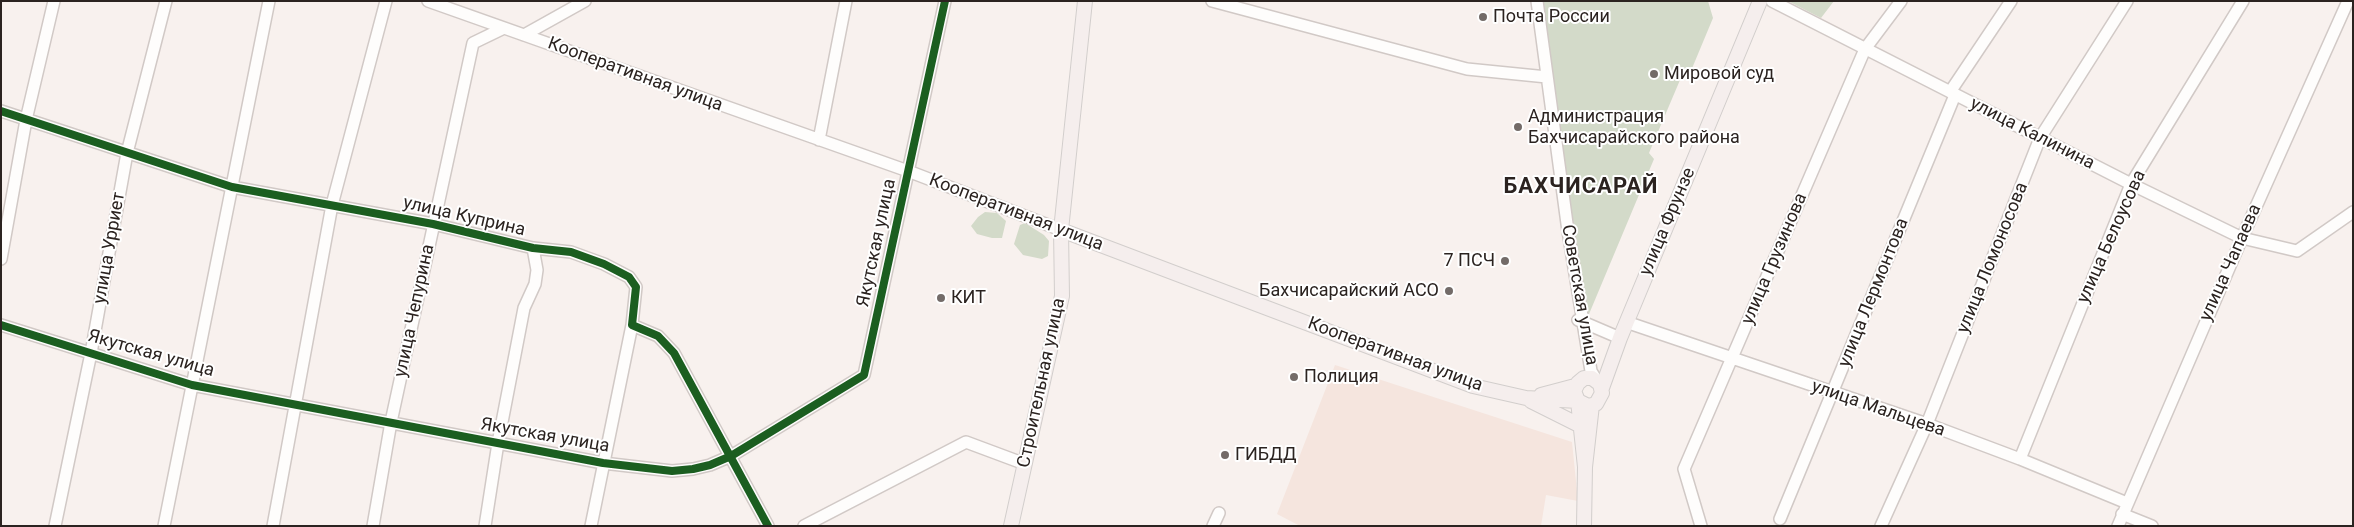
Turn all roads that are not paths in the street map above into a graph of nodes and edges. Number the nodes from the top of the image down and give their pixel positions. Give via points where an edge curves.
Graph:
1 (54, 1) edge
2 (166, 1) edge
3 (269, 1) edge
4 (386, 1) edge
5 (428, 1) edge
6 (586, 1) edge
7 (846, 1) edge
8 (946, 1) edge
9 (1085, 1) edge
10 (1212, 1) edge
11 (1531, 1) edge
12 (1537, 1) edge
13 (1760, 1) edge
14 (1772, 1) edge
15 (1901, 1) edge
16 (2011, 1) edge
17 (2127, 1) edge
18 (2243, 1) edge
19 (2348, 1) edge
20 (504, 28) junction
21 (524, 35) junction
22 (1865, 49) junction
23 (1544, 76) junction
24 (1952, 93) junction
25 (1, 111) edge
26 (26, 120) junction
27 (2040, 138) junction
28 (819, 140) junction
29 (127, 153) junction
30 (908, 171) junction
31 (2131, 184) junction
32 (232, 187) junction
33 (332, 205) junction
34 (2353, 212) edge
35 (432, 224) junction
36 (1061, 230) junction
37 (2242, 238) junction
38 (533, 248) junction
39 (1, 258) edge
40 (1579, 320) junction
41 (1626, 322) junction
42 (1, 324) edge
43 (632, 325) junction
44 (1620, 338) junction
45 (91, 353) junction
46 (1733, 359) junction
47 (1590, 382) junction
48 (192, 385) junction
49 (1833, 393) junction
50 (1526, 398) junction
51 (1578, 401) junction
52 (294, 404) junction
53 (1592, 405) junction
54 (391, 422) junction
55 (1927, 424) junction
56 (1581, 426) junction
57 (498, 443) junction
58 (730, 456) junction
59 (2020, 459) junction
60 (603, 463) junction
61 (1025, 464) junction
62 (1586, 467) junction
63 (2125, 508) junction
64 (1219, 513) dead end
65 (1780, 519) dead end
66 (55, 526) edge
67 (164, 526) edge
68 (272, 526) edge
69 (373, 526) edge
70 (485, 526) edge
71 (591, 526) edge
72 (768, 526) edge
73 (804, 526) edge
74 (1011, 526) edge
75 (1213, 526) edge
76 (1584, 526) edge
77 (1701, 526) edge
78 (1881, 526) edge
79 (2118, 526) edge
80 (2152, 526) edge

1 - 26 street
2 - 29 street, улица Урриет
3 - 32 street
4 - 33 street
5 - 20 street, Кооперативная улица
6 - 21 street
7 - 28 street
8 - 30 street, Якутская улица
9 - 36 main road, Строительная улица
10 - 23 street via 1467,69
11 - 23 street
12 - 23 street, Советская улица
13 - 41 main road, улица Фрунзе
14 - 22 street, улица Калинина
15 - 22 street, улица Грузинова
16 - 24 street, улица Лермонтова
17 - 27 street, улица Ломоносова
18 - 31 street, улица Белоусова
19 - 37 street, улица Чапаева
20 - 21 street, Кооперативная улица
20 - 35 street, улица Чепурина via 473,43
21 - 28 street, Кооперативная улица
22 - 24 street, улица Калинина
22 - 46 street, улица Грузинова
23 - 40 street, Советская улица
24 - 27 street, улица Калинина
24 - 49 street, улица Лермонтова
25 - 26 street, улица Куприна
26 - 29 street, улица Куприна
26 - 39 street
27 - 31 street, улица Калинина
27 - 55 street, улица Ломоносова
28 - 30 street, Кооперативная улица
29 - 32 street, улица Куприна
29 - 45 street, улица Урриет
30 - 36 street, Кооперативная улица
30 - 58 street, Якутская улица via 864,375
31 - 37 street, улица Калинина
31 - 59 street, улица Белоусова
32 - 33 street, улица Куприна
32 - 48 street
33 - 35 street, улица Куприна
33 - 52 street
34 - 37 street, улица Калинина via 2297,251
35 - 38 street, улица Куприна
35 - 54 street, улица Чепурина
36 - 50 main road, Кооперативная улица via 1473,386
36 - 61 main road, Строительная улица via 1062,296
37 - 63 street, улица Чапаева
38 - 43 street, улица Куприна via 571,252 629,277 636,287
38 - 57 street via 537,270 535,284 524,308
40 - 44 street
40 - 47 street, Советская улица
41 - 44 main road, улица Фрунзе
41 - 46 street, улица Мальцева
42 - 45 street, Якутская улица
43 - 58 street via 658,336 674,353
43 - 60 street, улица Куприна
44 - 47 main road, улица Фрунзе
45 - 48 street, Якутская улица
45 - 66 street, улица Урриет
46 - 49 street, улица Мальцева
46 - 77 street, улица Грузинова via 1684,469
47 - 50 main road
47 - 51 main road via 1574,395
47 - 53 main road, улица Фрунзе via 1599,401
48 - 52 street, Якутская улица
48 - 67 street
49 - 55 street, улица Мальцева
49 - 65 street, улица Лермонтова
50 - 51 main road, Кооперативная улица
50 - 56 main road
51 - 53 main road, Кооперативная улица
51 - 56 main road
52 - 54 street, Якутская улица
52 - 68 street
53 - 62 main road
54 - 57 street, Якутская улица
54 - 69 street, улица Чепурина
55 - 59 street, улица Мальцева
55 - 78 street, улица Ломоносова
56 - 62 main road
57 - 60 street, Якутская улица
57 - 70 street
58 - 60 street, Якутская улица via 710,465 679,470
58 - 72 street
59 - 63 street, улица Мальцева
60 - 71 street, улица Куприна
61 - 73 street via 966,442
61 - 74 main road, Строительная улица
62 - 76 main road
63 - 79 street, улица Чапаева
63 - 80 street, улица Мальцева
64 - 75 street

